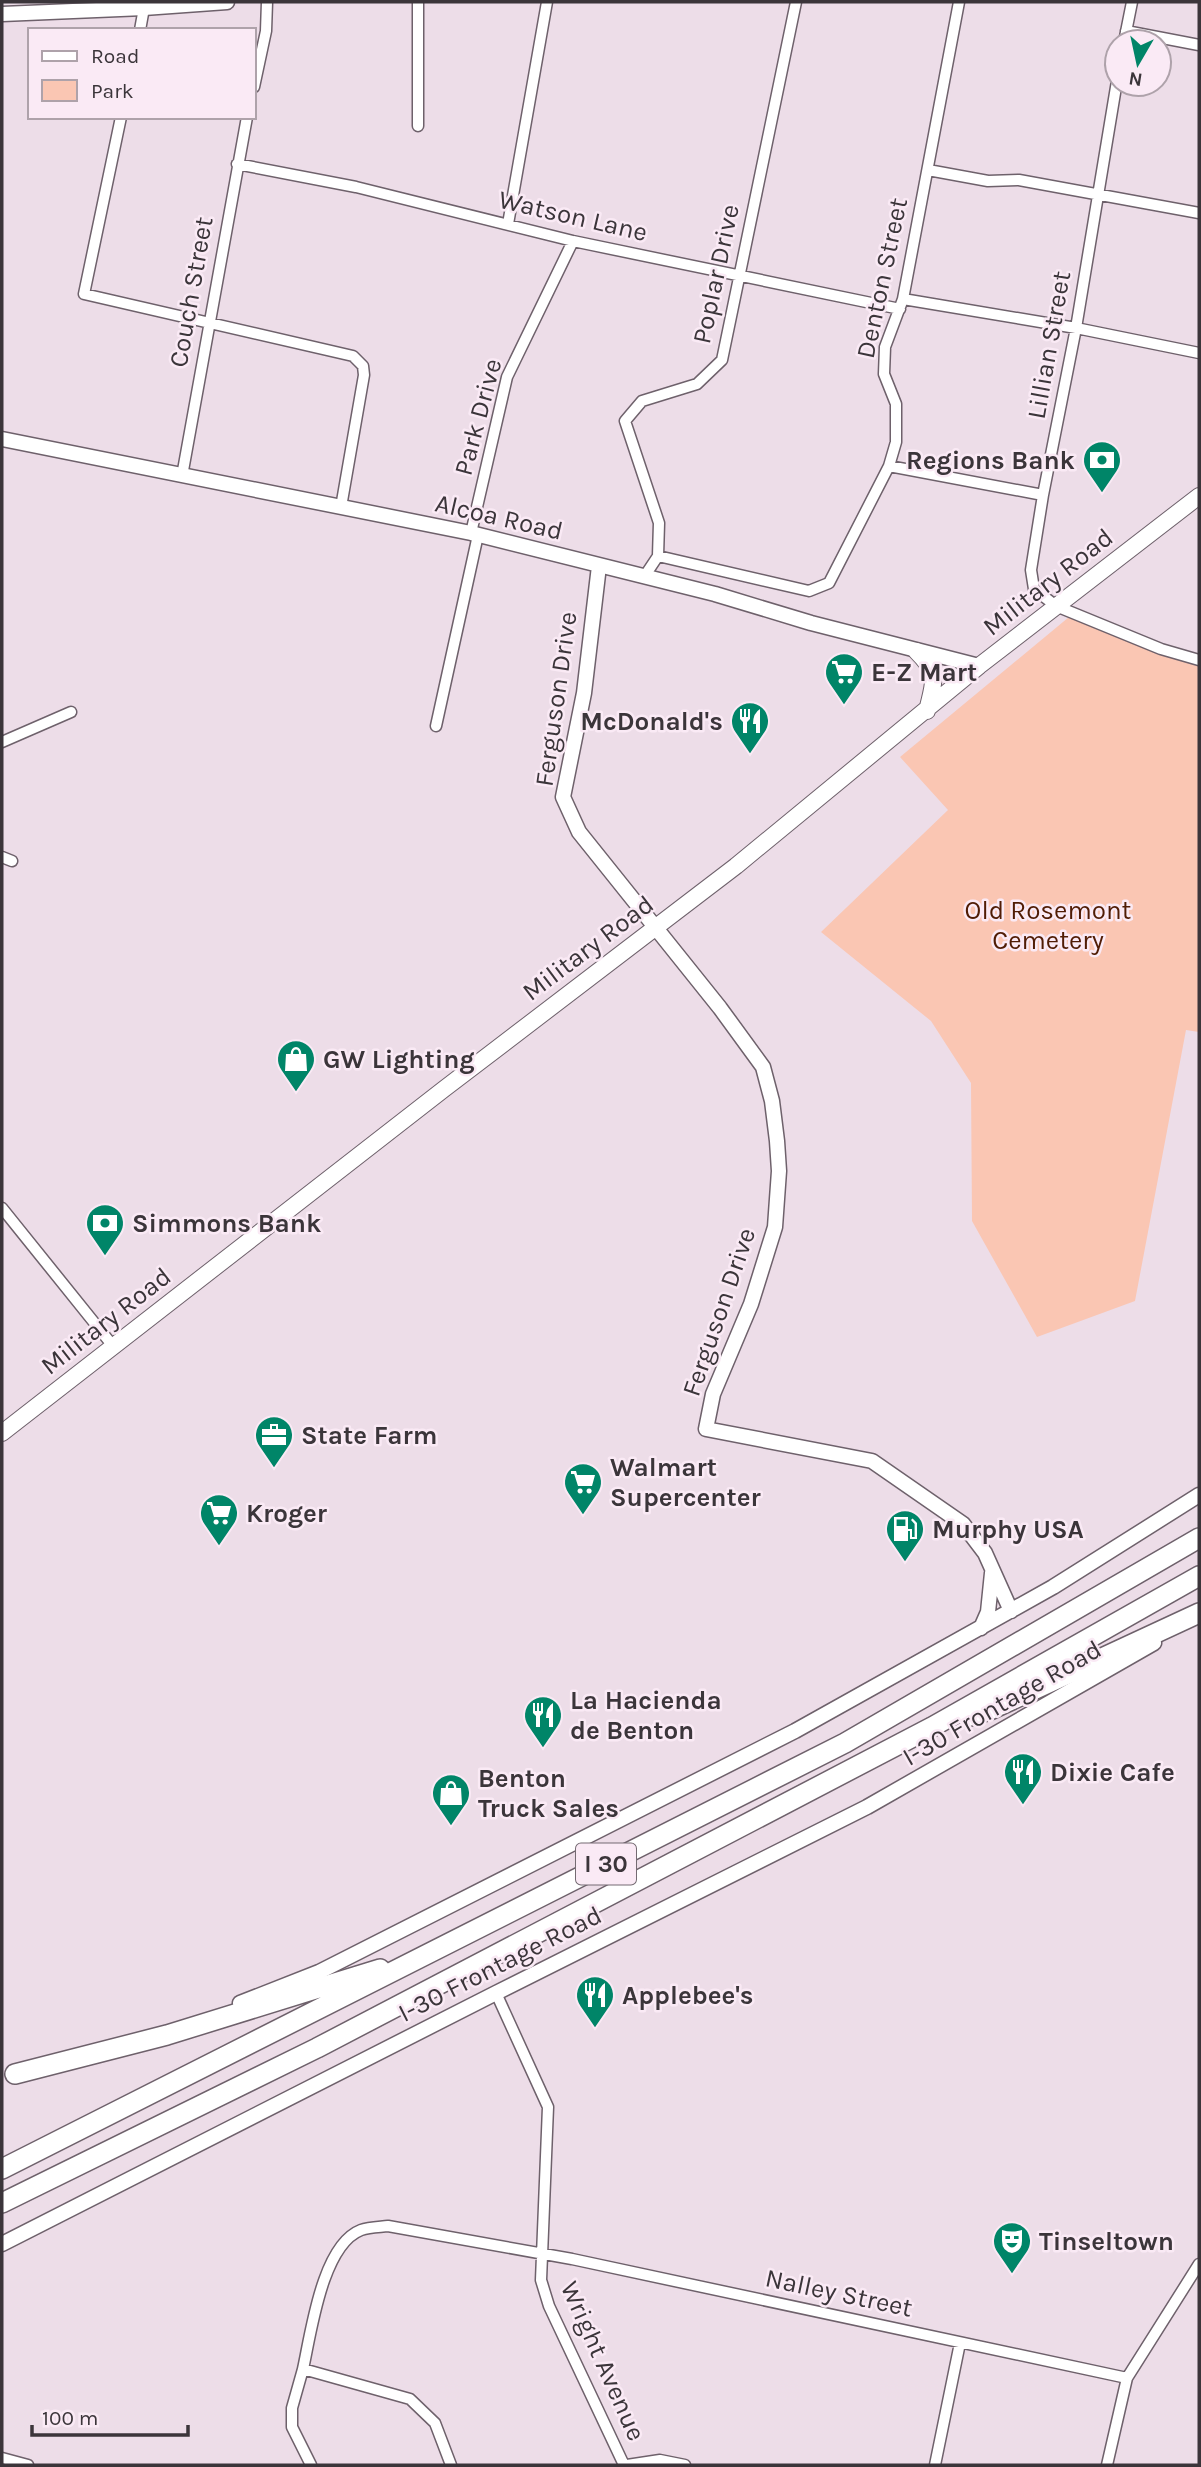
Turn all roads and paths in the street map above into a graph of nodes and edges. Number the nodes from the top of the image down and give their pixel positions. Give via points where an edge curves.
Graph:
1 (227, 2) edge
2 (267, 2) edge
3 (418, 2) edge
4 (547, 2) edge
5 (796, 2) edge
6 (959, 2) edge
7 (1132, 2) edge
8 (202, 3) edge
9 (25, 7) edge
10 (144, 8) junction
11 (2, 14) edge
12 (140, 28) edge
13 (1127, 28) edge
14 (1173, 42) edge
15 (1199, 45) edge
16 (256, 78) edge
17 (1114, 98) edge
18 (121, 119) edge
19 (247, 119) edge
20 (418, 126) dead end
21 (237, 164) junction
22 (928, 170) junction
23 (1097, 194) junction
24 (1199, 213) edge
25 (508, 224) junction
26 (573, 241) junction
27 (740, 277) junction
28 (901, 304) junction
29 (209, 322) junction
30 (1076, 328) junction
31 (1199, 353) edge
32 (2, 439) edge
33 (889, 466) junction
34 (182, 476) junction
35 (1043, 495) junction
36 (1199, 496) edge
37 (341, 508) junction
38 (475, 534) junction
39 (658, 556) junction
40 (599, 566) junction
41 (644, 577) junction
42 (1056, 606) junction
43 (916, 651) junction
44 (1199, 660) edge
45 (979, 666) junction
46 (927, 711) junction
47 (71, 712) dead end
48 (436, 726) dead end
49 (2, 743) edge
50 (657, 928) junction
51 (2, 1208) edge
52 (114, 1346) junction
53 (2, 1433) edge
54 (1199, 1495) edge
55 (1199, 1538) edge
56 (992, 1569) junction
57 (1199, 1576) edge
58 (1011, 1611) junction
59 (1199, 1615) edge
60 (981, 1628) junction
61 (932, 1727) junction
62 (435, 1952) junction
63 (496, 1993) junction
64 (8, 2076) edge
65 (2, 2169) edge
66 (6, 2202) edge
67 (2, 2244) edge
68 (541, 2254) junction
69 (1199, 2264) edge
70 (960, 2343) junction
71 (303, 2369) junction
72 (1127, 2378) junction
73 (2, 2458) edge
74 (28, 2465) edge
75 (311, 2465) edge
76 (452, 2465) edge
77 (626, 2465) edge
78 (685, 2465) edge
79 (935, 2465) edge
80 (1107, 2465) edge

1 - 8 main road
2 - 16 street
3 - 20 street
4 - 25 street
5 - 27 street, Poplar Drive
6 - 22 street, Denton Street
7 - 13 street
8 - 10 main road
9 - 10 main road
9 - 11 main road
10 - 12 street
14 - 15 street
17 - 23 street, Lillian Street
18 - 29 street via 84,294
19 - 21 street, Couch Street
21 - 25 street, Watson Lane
21 - 29 street, Couch Street
22 - 23 street
22 - 28 street, Denton Street
23 - 24 street
23 - 30 street, Lillian Street
25 - 26 street, Watson Lane
26 - 27 street, Watson Lane
26 - 38 street, Park Drive via 507,377
27 - 28 street, Watson Lane
27 - 39 street, Poplar Drive via 722,360 697,384 642,401 625,421 659,523
28 - 30 street, Watson Lane
28 - 33 street, Denton Street via 885,347 884,374 896,404 896,442
29 - 34 street, Couch Street
29 - 37 street via 352,356 363,366
30 - 31 street, Watson Lane
30 - 35 street, Lillian Street
32 - 34 main road, Alcoa Road
33 - 35 street
33 - 39 street, Denton Street via 829,583 809,591
34 - 37 main road, Alcoa Road
35 - 42 street, Lillian Street via 1031,570 1034,589
36 - 42 main road, Military Road
37 - 38 main road, Alcoa Road
38 - 40 main road, Alcoa Road
38 - 48 street, Park Drive
39 - 41 street
40 - 41 main road, Alcoa Road
40 - 50 main road, Ferguson Drive via 584,693 563,797 579,832
41 - 43 main road, Alcoa Road
42 - 44 street
42 - 45 main road, Military Road
43 - 45 main road, Alcoa Road
43 - 46 main road via 931,665 934,677
45 - 46 main road, Military Road
46 - 50 main road, Military Road
47 - 49 street
50 - 52 main road, Military Road
50 - 56 main road, Ferguson Drive via 763,1067 777,1141 775,1227 751,1304 713,1394 706,1429 872,1461 963,1524
51 - 52 street
52 - 53 main road, Military Road
54 - 58 main road
55 - 62 highway, I 30 via 845,1743
56 - 58 main road, Ferguson Drive
56 - 60 main road via 988,1612
57 - 61 highway, I 30
58 - 60 main road
59 - 61 highway via 990,1710
59 - 63 main road, I-30 Frontage Road via 867,1808
60 - 64 main road via 795,1731 319,1972 244,2002
61 - 66 highway, I 30 via 317,2048
62 - 64 highway via 167,2035
62 - 65 highway, I 30
63 - 67 main road, I-30 Frontage Road
63 - 68 street, Wright Avenue via 548,2107
68 - 70 street, Nalley Street
68 - 71 street, Nalley Street via 388,2226 360,2230 339,2247 325,2276
68 - 77 street, Wright Avenue via 541,2280 549,2306
69 - 72 street
70 - 72 street, Nalley Street
70 - 79 street
71 - 75 street, Nalley Street via 292,2408 292,2427
71 - 76 street via 410,2399 435,2423
72 - 80 street
73 - 74 street
77 - 78 street via 660,2460

